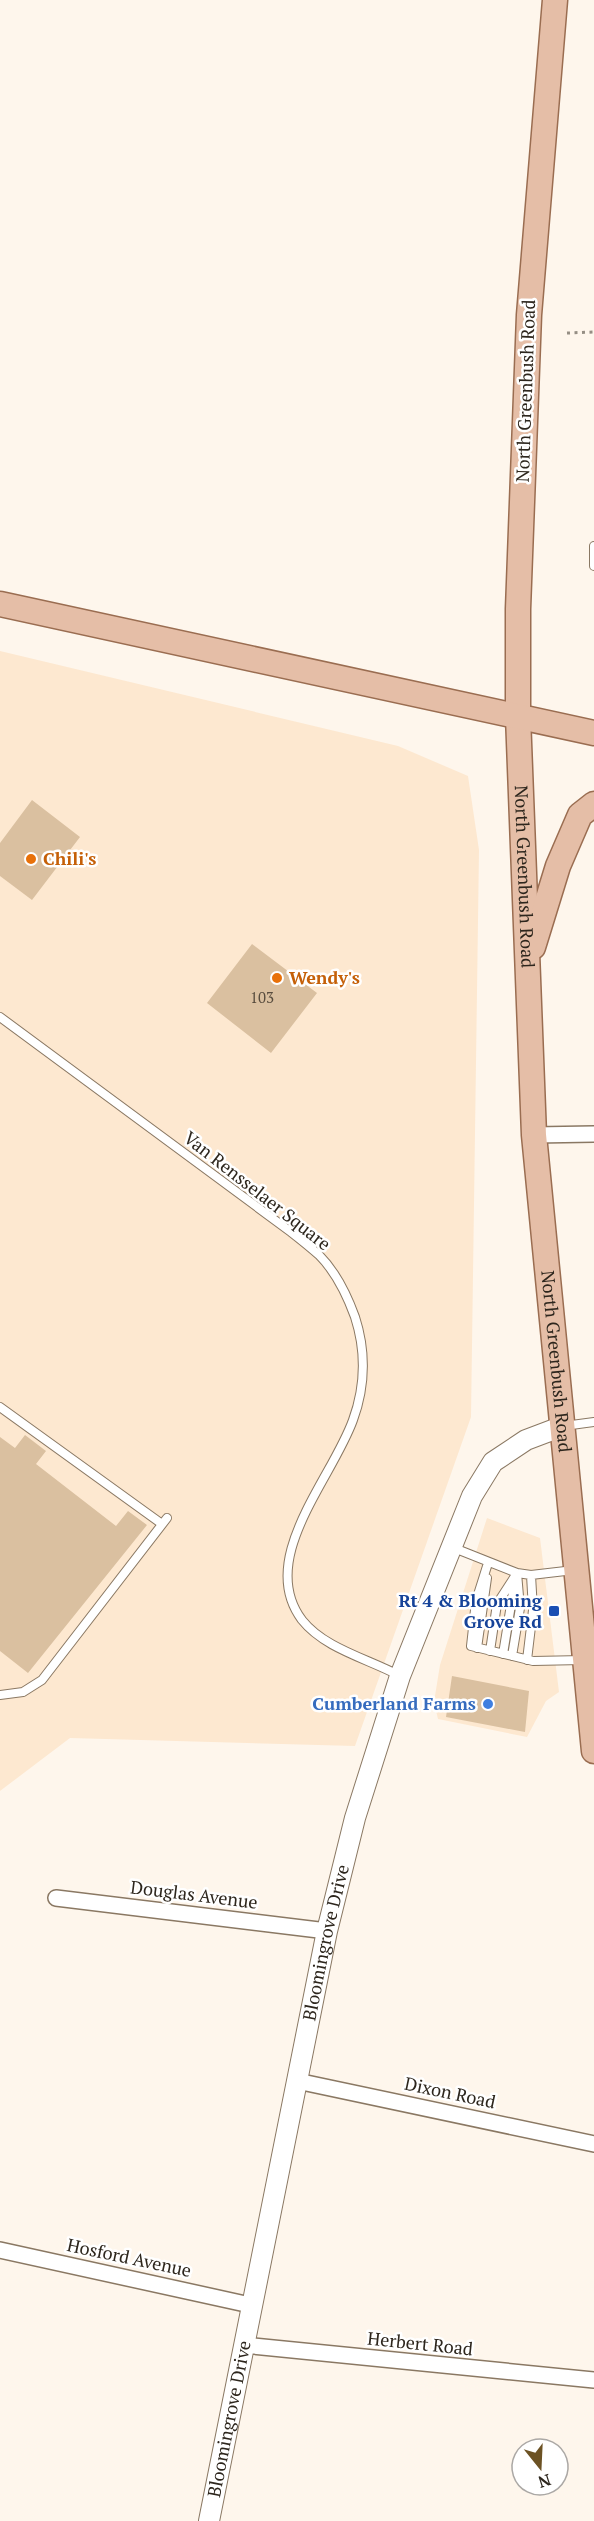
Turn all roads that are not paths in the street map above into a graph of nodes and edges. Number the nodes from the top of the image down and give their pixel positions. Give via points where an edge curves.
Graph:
1 (555, 0) edge
2 (594, 546) edge
3 (594, 566) edge
4 (0, 604) edge
5 (518, 716) junction
6 (594, 733) edge
7 (594, 804) edge
8 (527, 970) junction
9 (0, 1017) edge
10 (594, 1134) edge
11 (534, 1135) junction
12 (0, 1407) edge
13 (594, 1422) edge
14 (563, 1426) junction
15 (452, 1547) junction
16 (488, 1563) junction
17 (576, 1570) junction
18 (517, 1573) junction
19 (531, 1575) junction
20 (489, 1651) junction
21 (503, 1654) junction
22 (513, 1656) junction
23 (527, 1660) junction
24 (584, 1660) junction
25 (400, 1676) junction
26 (0, 1695) edge
27 (594, 1751) edge
28 (56, 1898) dead end
29 (327, 1930) junction
30 (297, 2081) junction
31 (594, 2144) edge
32 (0, 2250) edge
33 (250, 2305) junction
34 (243, 2345) junction
35 (594, 2380) edge
36 (209, 2521) edge

1 - 5 main road, North Greenbush Road via 529,315
2 - 3 lane
4 - 5 main road
5 - 6 main road
5 - 8 main road, North Greenbush Road
7 - 8 main road via 580,815 558,866
8 - 11 main road, North Greenbush Road
9 - 25 lane, Van Rensselaer Square via 291,1232 320,1256 336,1276 349,1300 358,1332 363,1373 360,1396 344,1441 290,1548 288,1588 303,1622 318,1635
10 - 11 street
11 - 14 main road, North Greenbush Road
12 - 26 lane via 165,1521 42,1680 23,1692
13 - 14 lane
14 - 15 street, Bloomingrove Drive via 526,1440 493,1462 472,1496
14 - 17 main road, North Greenbush Road
15 - 16 lane
15 - 25 street, Bloomingrove Drive
16 - 18 lane
16 - 20 lane via 476,1600 471,1646
17 - 19 lane
17 - 24 main road, North Greenbush Road
18 - 19 lane
18 - 20 lane via 496,1604
18 - 21 lane
18 - 22 lane via 520,1608
19 - 23 lane via 533,1610
20 - 21 lane
21 - 22 lane
22 - 23 lane
23 - 24 lane
24 - 27 main road, North Greenbush Road
25 - 29 street, Bloomingrove Drive via 355,1818
28 - 29 street, Douglas Avenue
29 - 30 street, Bloomingrove Drive
30 - 31 street, Dixon Road
30 - 33 street, Bloomingrove Drive
32 - 33 street, Hosford Avenue
33 - 34 street, Bloomingrove Drive
34 - 35 street, Herbert Road
34 - 36 street, Bloomingrove Drive

